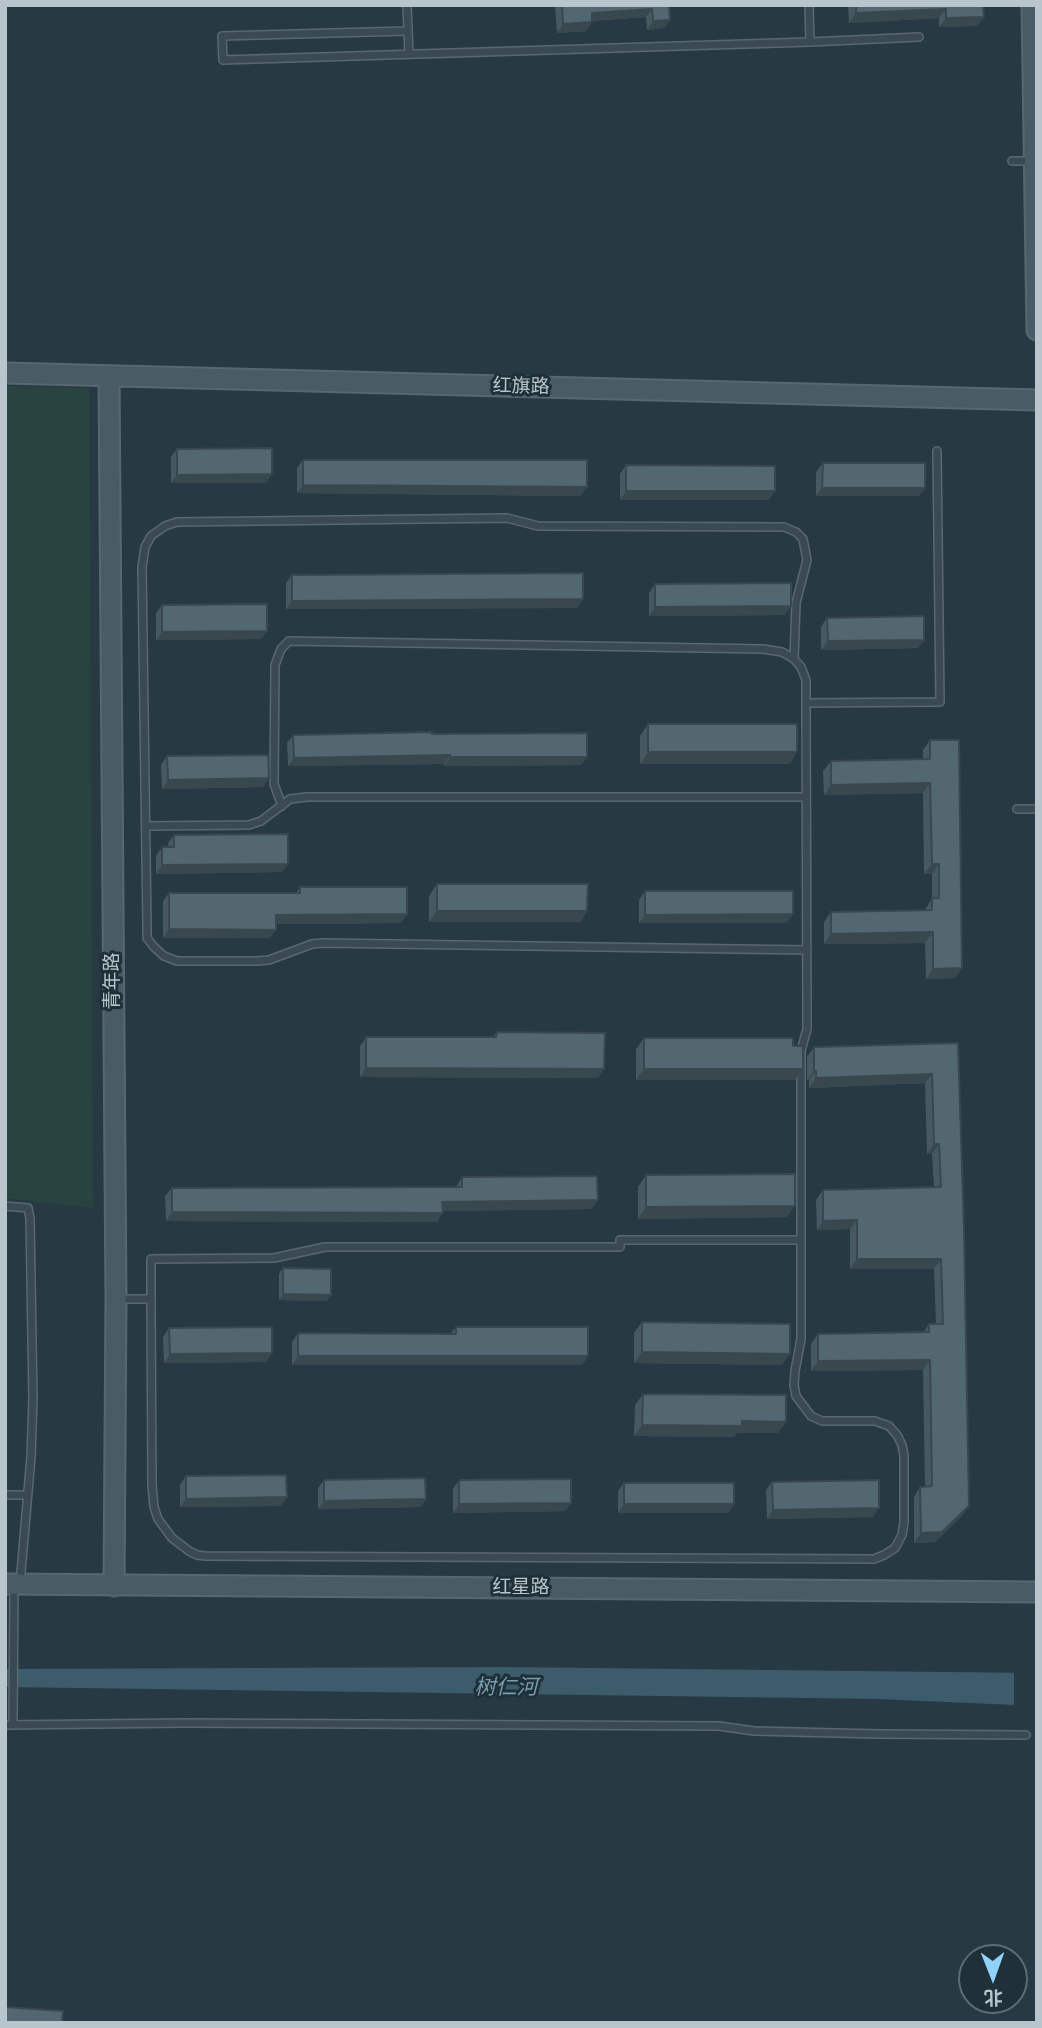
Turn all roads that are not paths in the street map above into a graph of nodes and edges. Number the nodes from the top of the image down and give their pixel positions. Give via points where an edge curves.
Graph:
1 (407, 5) edge
2 (809, 5) edge
3 (1032, 5) edge
4 (408, 31) junction
5 (919, 37) dead end
6 (810, 42) junction
7 (408, 54) junction
8 (1012, 161) dead end
9 (1035, 161) junction
10 (1037, 330) edge
11 (5, 373) edge
12 (108, 376) junction
13 (1037, 400) edge
14 (937, 451) dead end
15 (794, 659) junction
16 (806, 703) junction
17 (806, 797) junction
18 (282, 806) junction
19 (1017, 809) dead end
20 (1037, 809) edge
21 (146, 826) junction
22 (807, 950) junction
23 (5, 1206) edge
24 (801, 1240) junction
25 (116, 1299) junction
26 (150, 1299) junction
27 (5, 1495) edge
28 (27, 1495) junction
29 (13, 1585) edge
30 (114, 1586) junction
31 (1037, 1592) edge
32 (9, 1725) edge
33 (1026, 1735) dead end

1 - 4 lane
2 - 6 lane
3 - 9 street
4 - 7 lane
4 - 7 lane via 222,36 223,60
5 - 6 lane
6 - 7 lane
8 - 9 lane
9 - 10 street
11 - 12 street, 红旗路
12 - 13 street, 红旗路
12 - 25 street, 青年路
14 - 16 lane via 940,702
15 - 16 lane via 806,680
15 - 18 lane via 763,649 289,641 275,665 274,784
15 - 21 lane via 796,603 807,560 803,539 784,527 538,526 507,518 177,522 150,536 142,567
16 - 17 lane
17 - 18 lane via 307,797 290,799
17 - 22 lane
18 - 21 lane via 249,825
19 - 20 lane
21 - 22 lane via 147,938 164,956 177,961 269,960 312,944
22 - 24 lane via 807,1029 800,1051
23 - 28 lane via 28,1208 30,1218 33,1399
24 - 26 lane via 620,1240 620,1247 325,1247 274,1258 151,1259
24 - 26 lane via 796,1396 811,1416 822,1421 889,1426 902,1444 902,1535 895,1548 874,1559 197,1555 172,1538 154,1507
25 - 26 lane
25 - 30 street, 青年路
27 - 28 lane
28 - 29 lane
29 - 30 street, 红星路
29 - 32 lane
30 - 31 street, 红星路
32 - 33 lane via 719,1726 754,1731

